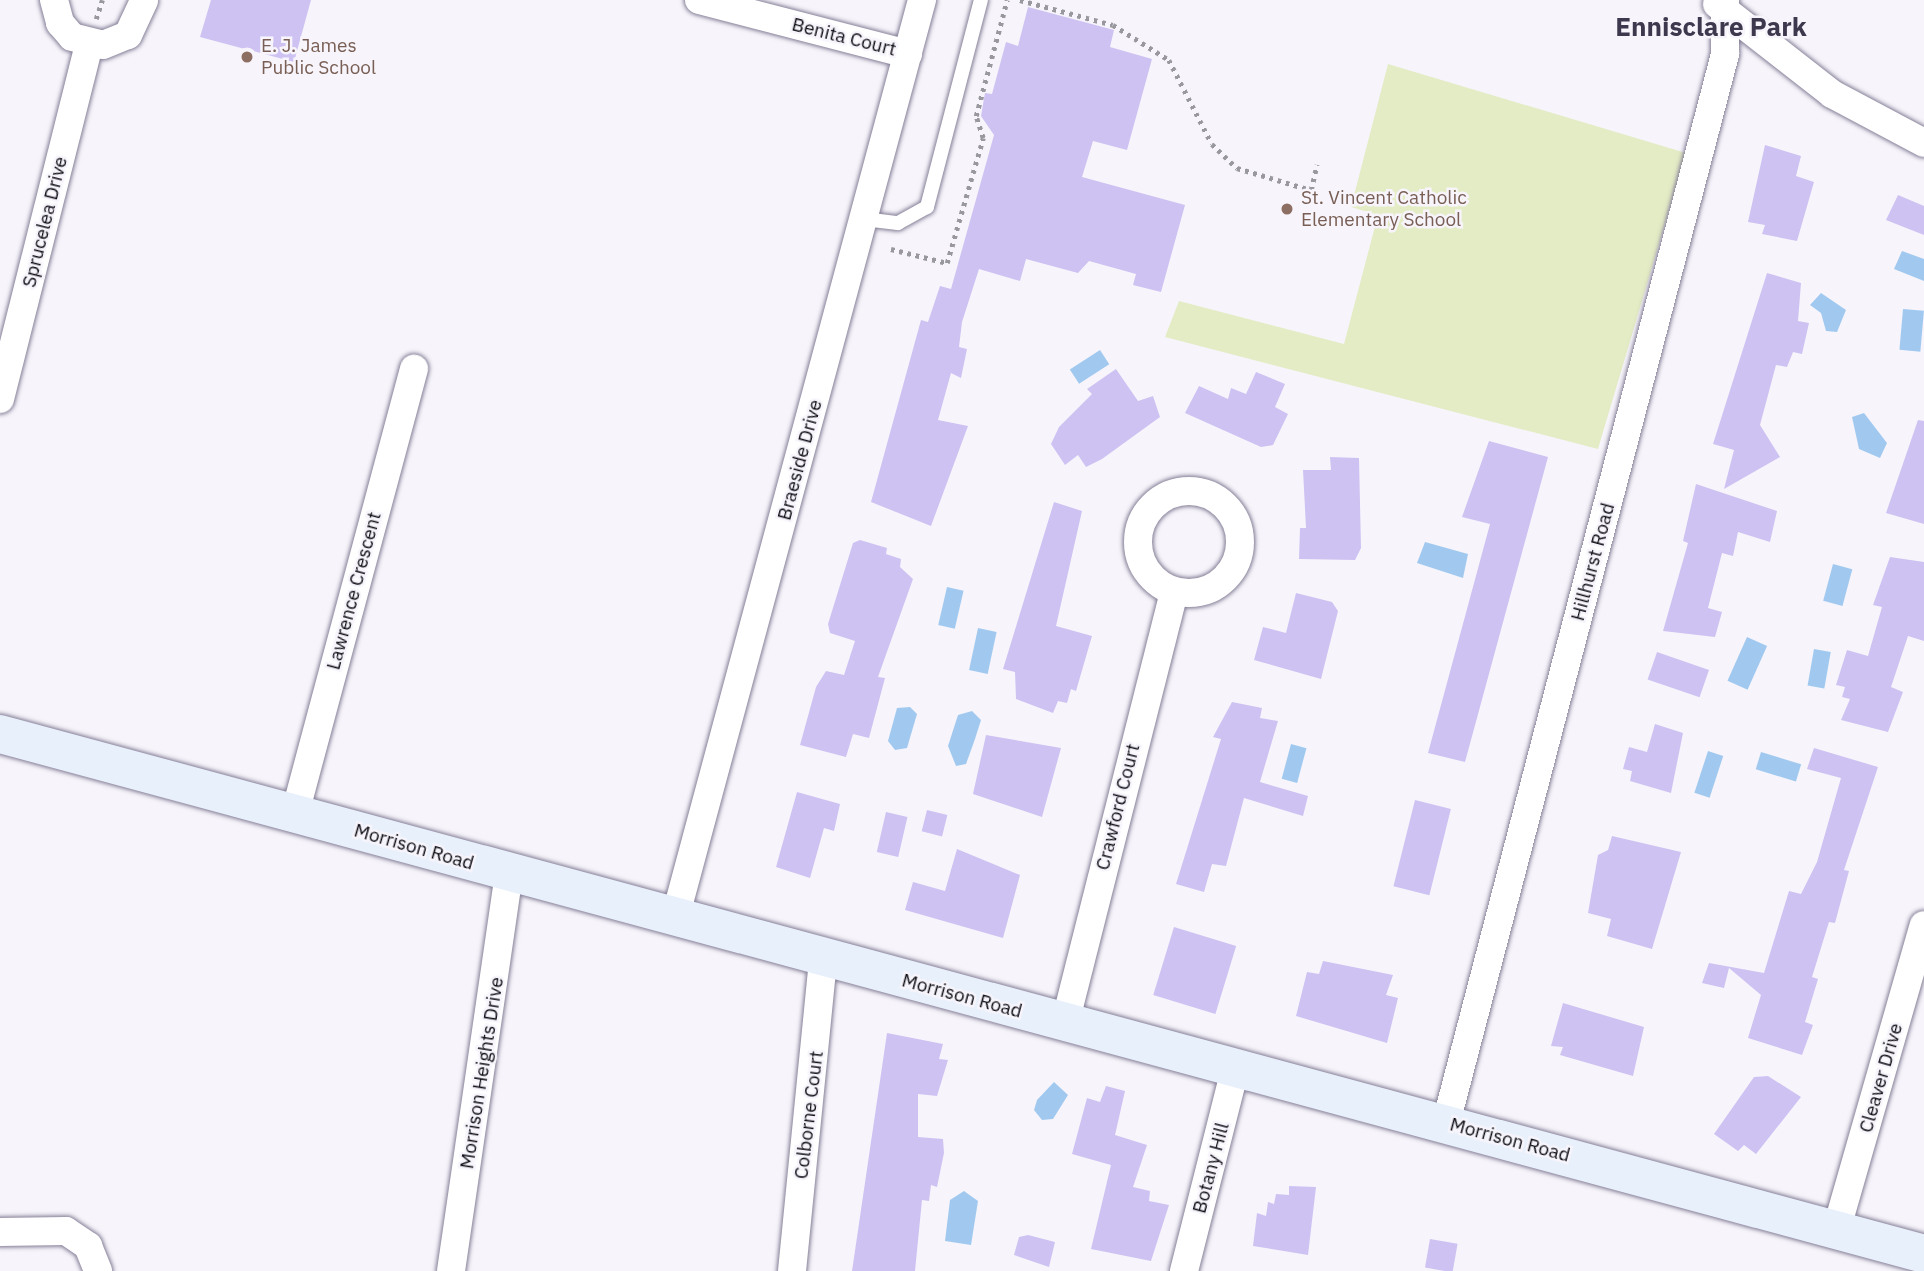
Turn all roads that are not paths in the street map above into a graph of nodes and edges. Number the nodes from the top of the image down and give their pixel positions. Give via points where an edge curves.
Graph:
1 (54, 0) edge
2 (144, 0) edge
3 (699, 0) edge
4 (922, 0) edge
5 (981, 0) edge
6 (1721, 4) edge
7 (89, 44) junction
8 (908, 54) junction
9 (1924, 143) edge
10 (864, 219) junction
11 (414, 369) dead end
12 (0, 399) edge
13 (1174, 592) dead end
14 (0, 734) edge
15 (295, 813) junction
16 (509, 875) junction
17 (675, 918) junction
18 (1924, 925) edge
19 (823, 959) junction
20 (1065, 1023) junction
21 (1236, 1065) junction
22 (1446, 1122) junction
23 (1836, 1231) junction
24 (0, 1232) edge
25 (1924, 1254) edge
26 (99, 1271) edge
27 (451, 1271) edge
28 (792, 1271) edge
29 (1184, 1271) edge

1 - 7 street via 60,23
2 - 7 street via 128,35
3 - 8 street, Benita Court
4 - 8 street, Braeside Drive
5 - 10 lane via 927,207 898,223
6 - 9 street via 1832,94
6 - 22 street, Hillhurst Road via 1725,54
7 - 12 street, Sprucelea Drive
8 - 10 street, Braeside Drive
10 - 17 street, Braeside Drive
11 - 15 street, Lawrence Crescent
13 - 20 street, Crawford Court
14 - 15 street, Morrison Road
15 - 16 street, Morrison Road
16 - 17 street, Morrison Road
16 - 27 street, Morrison Heights Drive
17 - 19 street, Morrison Road
18 - 23 street, Cleaver Drive
19 - 20 street, Morrison Road
19 - 28 street, Colborne Court
20 - 21 street, Morrison Road
21 - 22 street, Morrison Road
21 - 29 street, Botany Hill
22 - 23 street, Morrison Road
23 - 25 street, Morrison Road
24 - 26 street via 66,1231 88,1246

